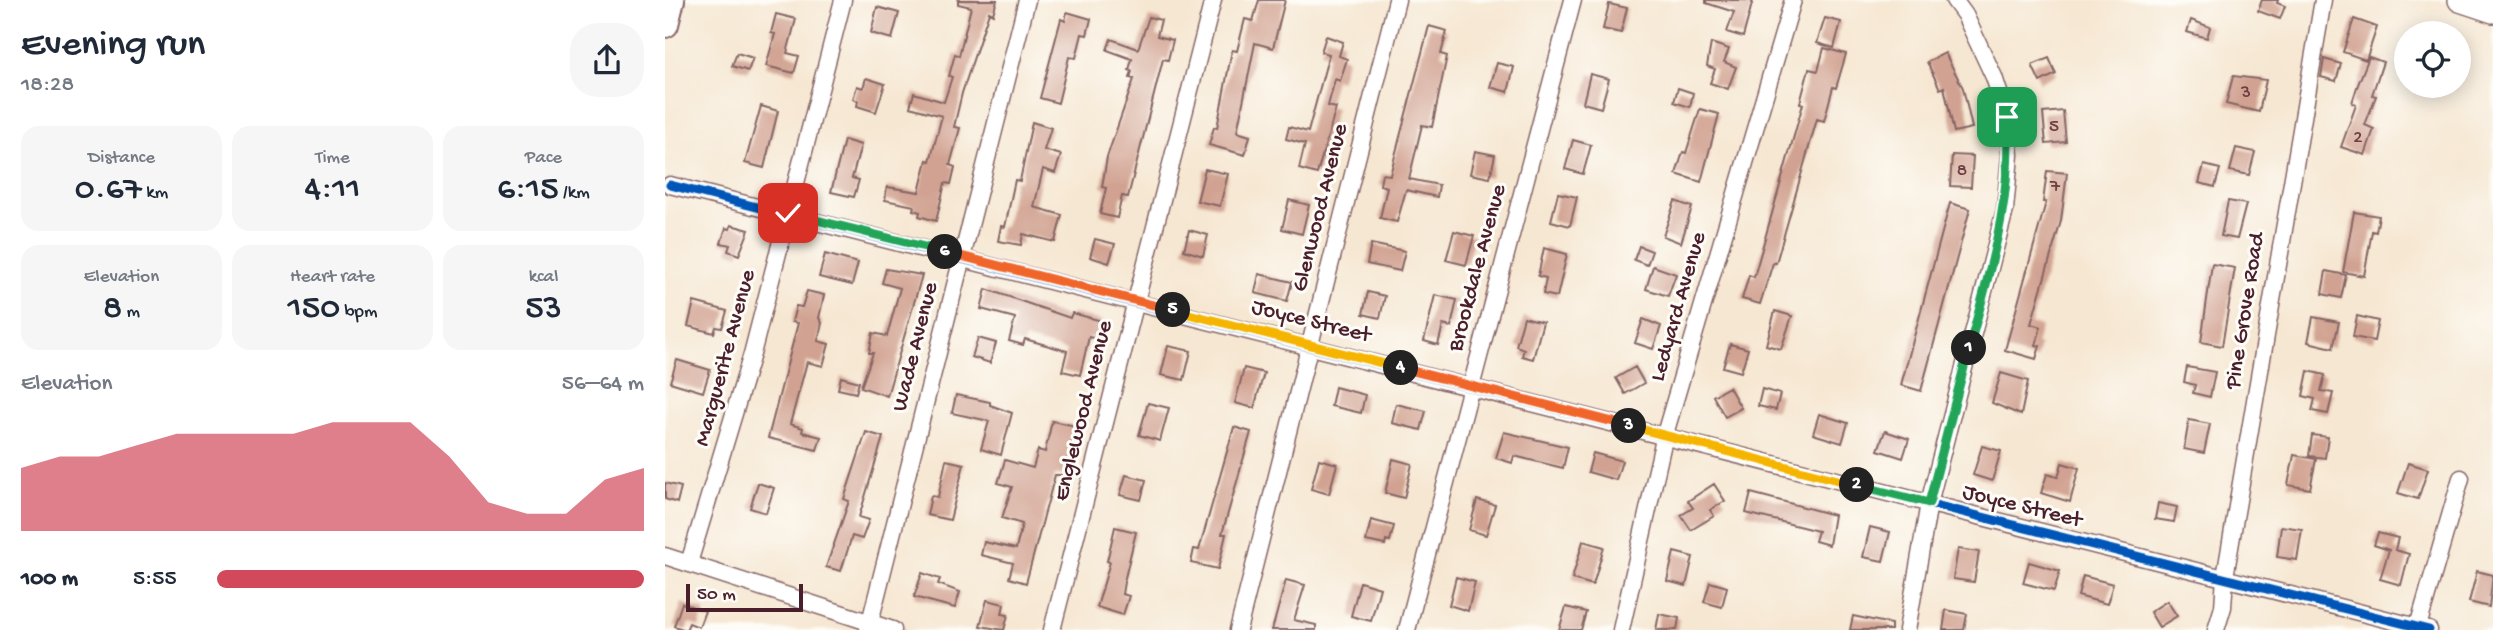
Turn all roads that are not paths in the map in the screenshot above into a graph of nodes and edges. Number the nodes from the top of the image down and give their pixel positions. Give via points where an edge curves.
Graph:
1 (671, 0) edge
2 (843, 0) edge
3 (1027, 0) edge
4 (1213, 0) edge
5 (1397, 0) edge
6 (1573, 0) edge
7 (1793, 0) edge
8 (1954, 0) edge
9 (2323, 0) edge
10 (2460, 0) edge
11 (2493, 11) edge
12 (665, 24) edge
13 (670, 185) dead end
14 (788, 213) junction
15 (962, 257) junction
16 (1136, 301) junction
17 (1310, 345) junction
18 (1471, 387) junction
19 (1665, 434) junction
20 (2461, 478) dead end
21 (1929, 503) junction
22 (665, 556) edge
23 (689, 564) junction
24 (2225, 577) junction
25 (869, 626) edge
26 (2422, 629) edge
27 (893, 630) edge
28 (1052, 630) edge
29 (1238, 630) edge
30 (1407, 630) edge
31 (1621, 630) edge
32 (1907, 630) edge
33 (2216, 630) edge

1 - 12 main road
2 - 14 street, Marguerite Avenue
3 - 15 street, Wade Avenue
4 - 16 street, Englewood Avenue
5 - 17 street, Glenwood Avenue
6 - 18 street, Brookdale Avenue
7 - 19 street, Ledyard Avenue
8 - 21 street via 1994,77 2007,117 2010,155 2005,210
9 - 24 street, Pine Grove Road
10 - 11 main road
13 - 14 street, Joyce Street
14 - 15 street, Joyce Street
14 - 23 street, Marguerite Avenue
15 - 16 street, Joyce Street
15 - 25 street, Wade Avenue
16 - 17 street, Joyce Street
16 - 28 street, Englewood Avenue
17 - 18 street, Joyce Street
17 - 29 street, Glenwood Avenue
18 - 19 street, Joyce Street
18 - 30 street, Brookdale Avenue
19 - 21 street, Joyce Street
19 - 31 street, Ledyard Avenue
20 - 26 street
21 - 24 street, Joyce Street
21 - 32 street
22 - 23 street
23 - 25 street
24 - 26 street, Joyce Street
24 - 33 street, Pine Grove Road
25 - 27 street

